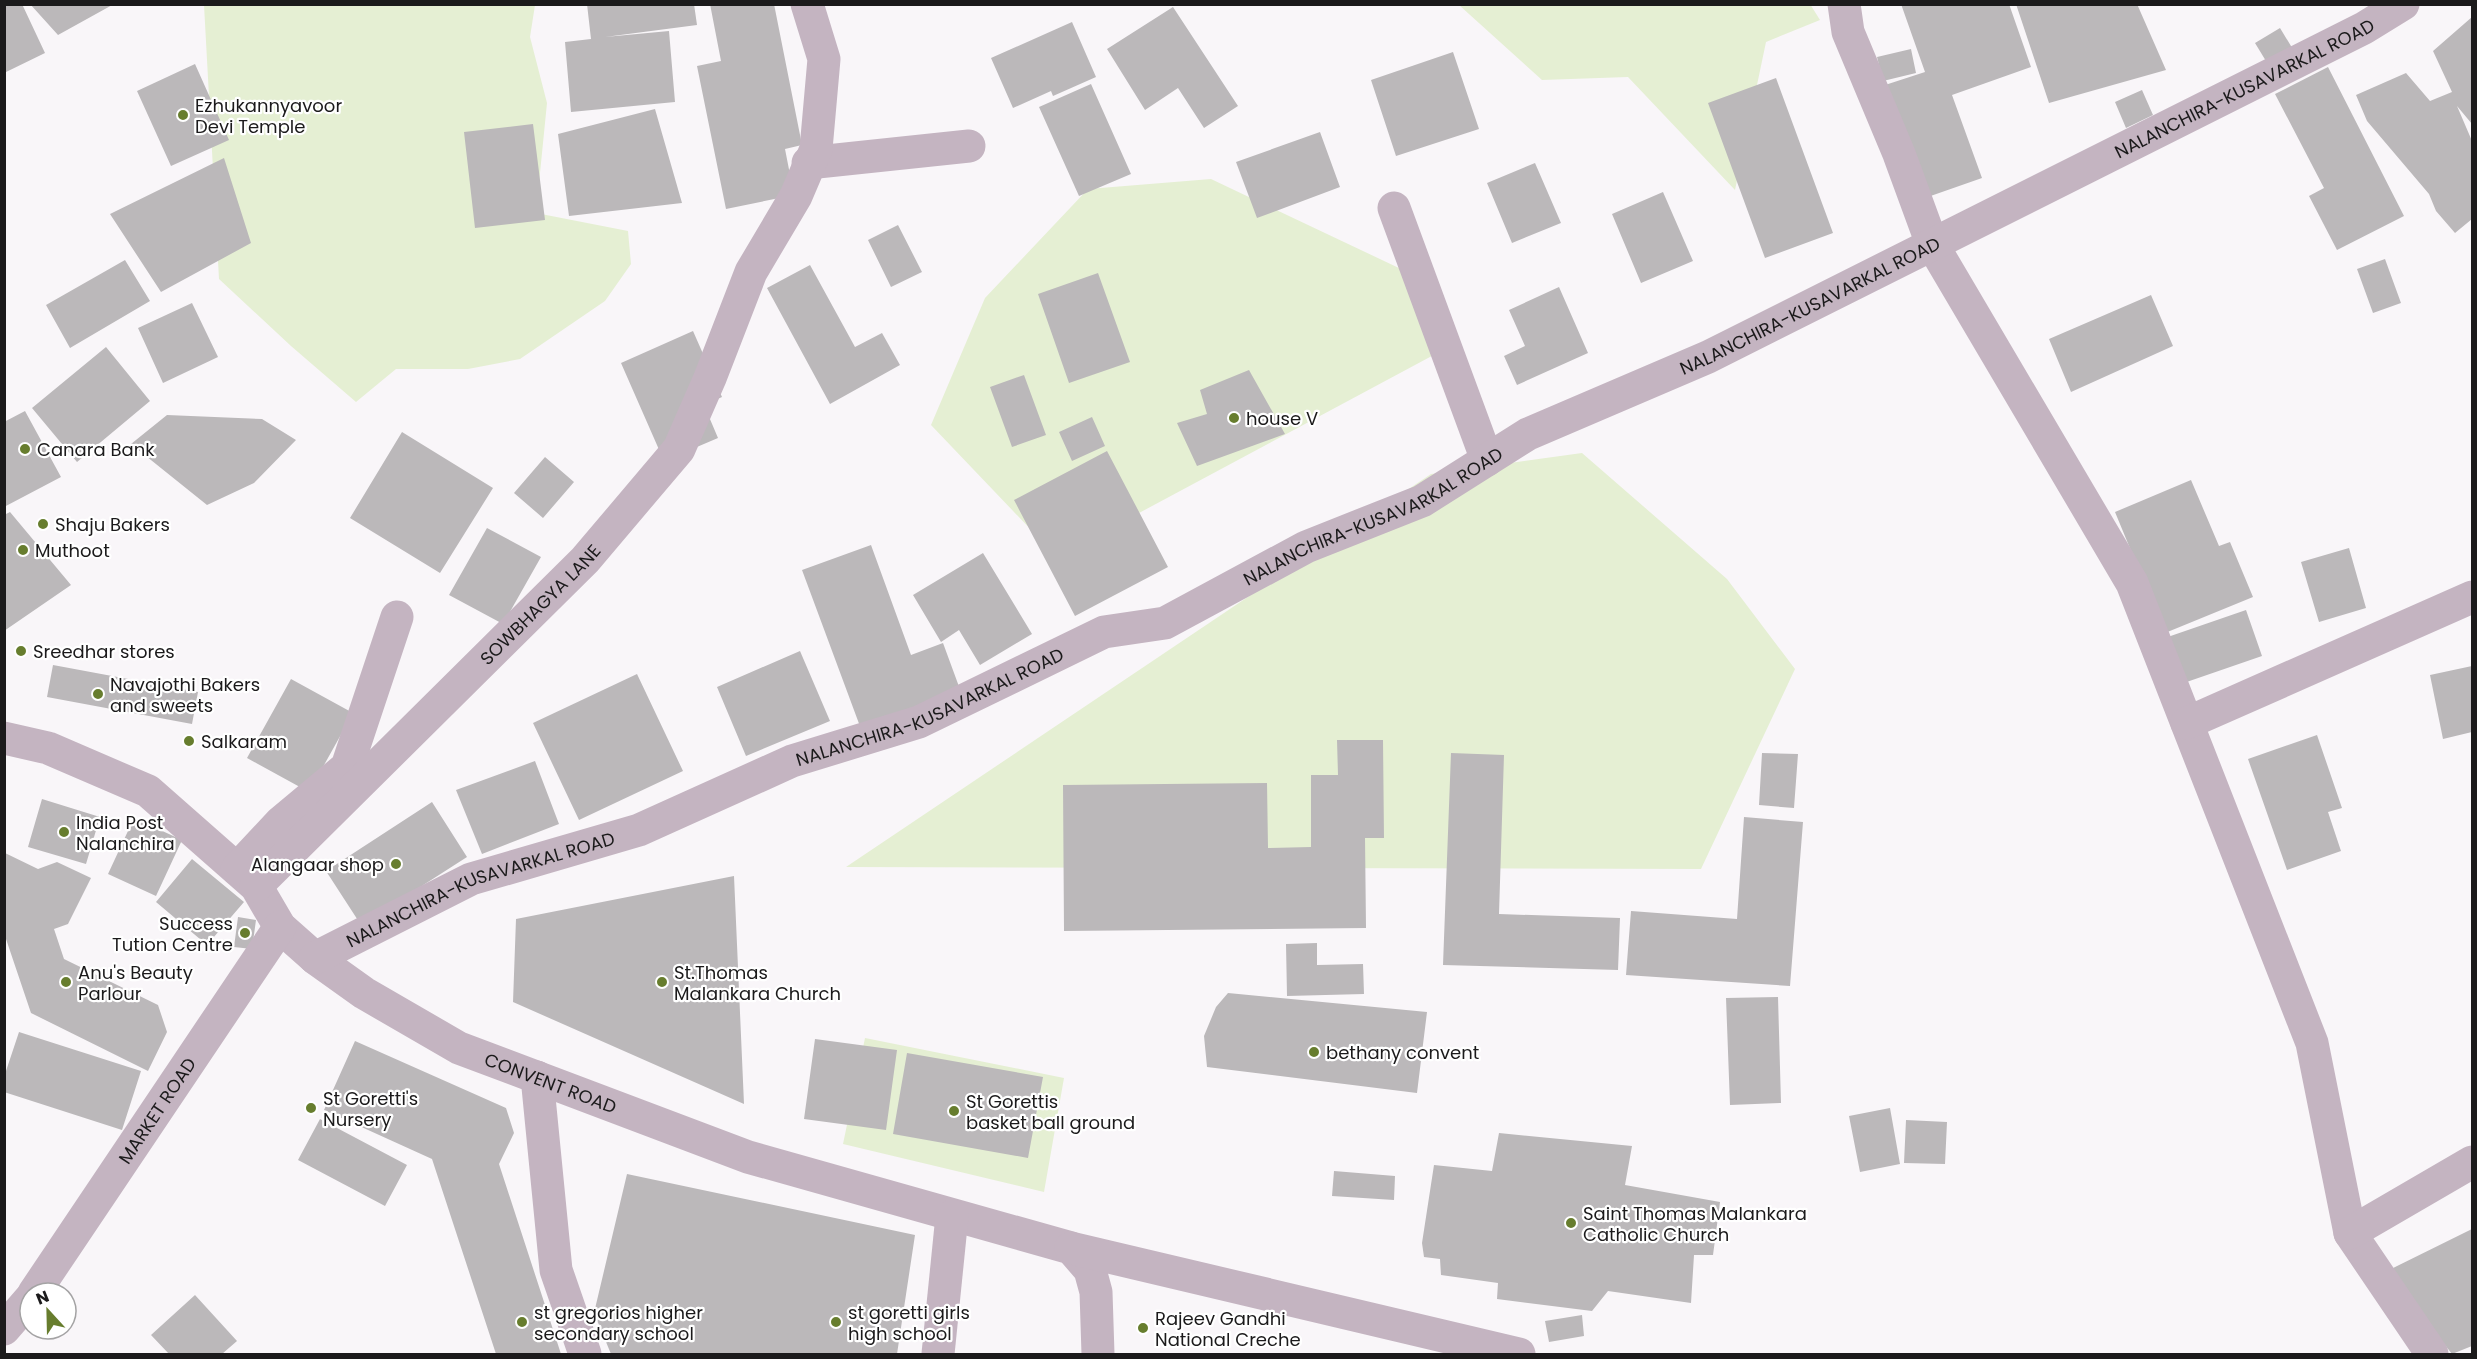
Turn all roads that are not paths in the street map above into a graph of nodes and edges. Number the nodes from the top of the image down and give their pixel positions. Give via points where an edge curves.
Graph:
1 (807, 4) edge
2 (1844, 4) edge
3 (2403, 4) edge
4 (969, 146) dead end
5 (812, 156) junction
6 (1394, 208) dead end
7 (1932, 244) junction
8 (1487, 460) junction
9 (2472, 597) edge
10 (397, 617) dead end
11 (2187, 723) junction
12 (4, 738) edge
13 (246, 878) junction
14 (280, 927) junction
15 (315, 958) junction
16 (537, 1077) junction
17 (2472, 1162) edge
18 (952, 1216) junction
19 (2350, 1233) junction
20 (1071, 1248) junction
21 (42, 1281) edge
22 (18, 1313) edge
23 (4, 1329) edge
24 (585, 1354) edge
25 (938, 1354) edge
26 (1098, 1354) edge
27 (1519, 1354) edge
28 (2432, 1354) edge

1 - 5 street, SOWBHAGYA LANE via 824,59
2 - 7 street via 1848,32
3 - 7 street, NALANCHIRA-KUSAVARKAL ROAD via 2364,28
4 - 5 street
5 - 13 street, SOWBHAGYA LANE via 796,196 751,272 679,449 585,560
6 - 8 street
7 - 8 street, NALANCHIRA-KUSAVARKAL ROAD via 1708,357 1527,434
7 - 11 street via 2132,583
8 - 15 street, NALANCHIRA-KUSAVARKAL ROAD via 1422,501 1306,547 1165,624 1104,632 919,722 792,761 639,830 471,879
9 - 11 street
10 - 13 street via 347,767 280,822
11 - 19 street via 2312,1043
12 - 13 street, CONVENT ROAD via 48,748 148,791
13 - 14 street, CONVENT ROAD
14 - 15 street, CONVENT ROAD
14 - 21 street, MARKET ROAD
15 - 16 street, CONVENT ROAD via 364,993 459,1048
16 - 18 street, CONVENT ROAD via 748,1157
16 - 24 street via 556,1270
17 - 19 street
18 - 20 street, CONVENT ROAD
18 - 25 street
19 - 28 street
20 - 26 street via 1090,1270 1096,1292
20 - 27 street, CONVENT ROAD
22 - 23 street

